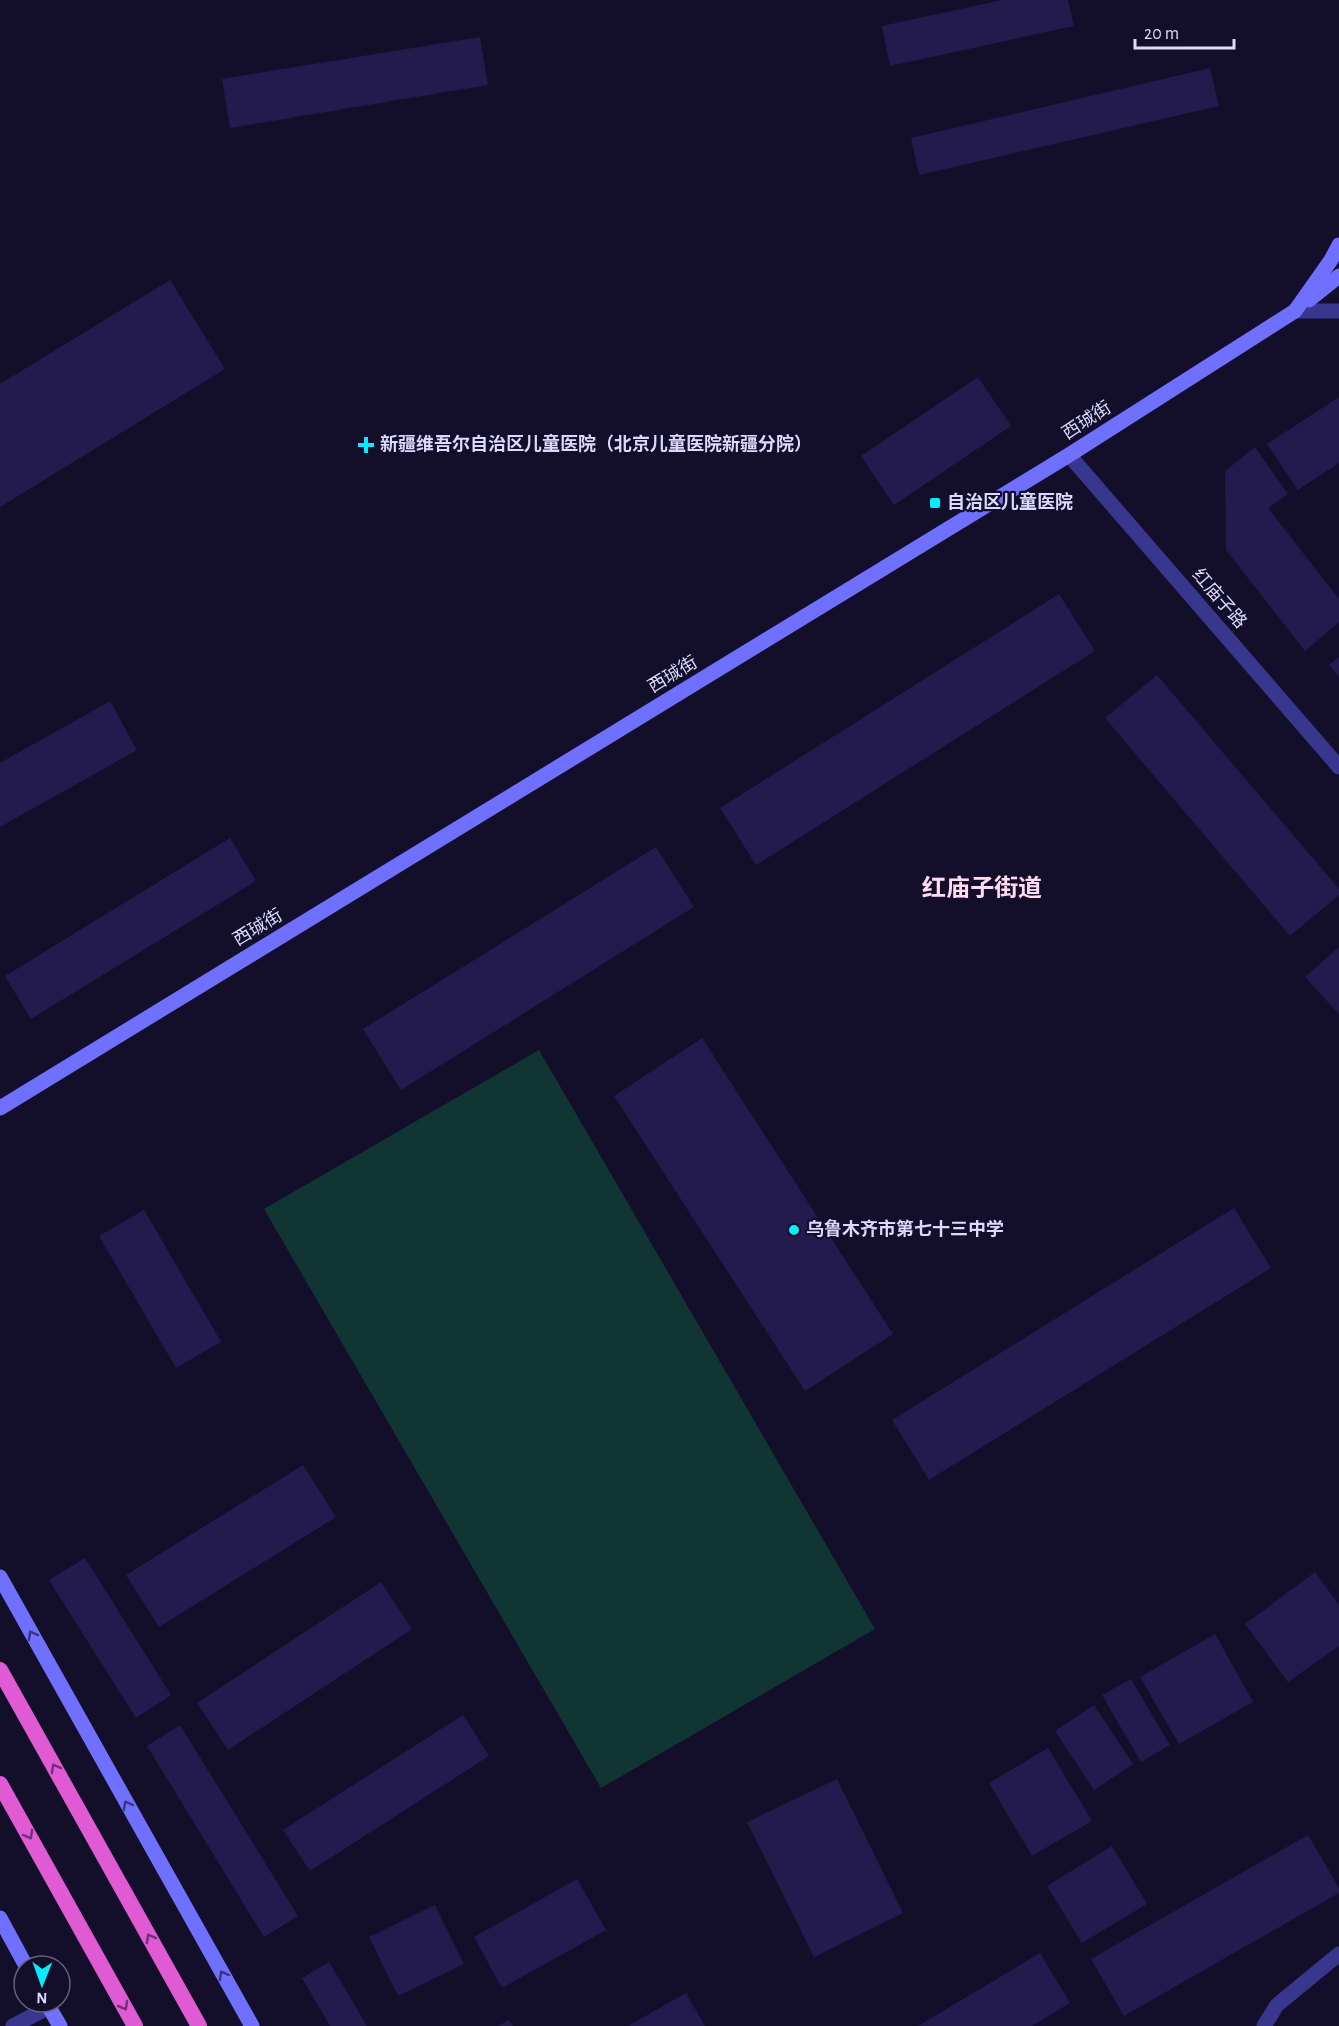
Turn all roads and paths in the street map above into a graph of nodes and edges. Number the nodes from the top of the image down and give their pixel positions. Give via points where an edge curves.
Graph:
1 (1339, 244) edge
2 (1339, 276) edge
3 (1295, 311) junction
4 (1339, 311) edge
5 (1069, 455) junction
6 (1339, 767) edge
7 (0, 1108) edge
8 (0, 1577) edge
9 (0, 1670) edge
10 (0, 1784) edge
11 (0, 1918) edge
12 (20, 1954) edge
13 (1339, 1954) edge
14 (33, 2014) edge
15 (14, 2026) edge
16 (135, 2026) edge
17 (199, 2026) edge
18 (252, 2026) edge
19 (1264, 2026) edge

1 - 3 main road, 西珹街
2 - 3 main road
3 - 4 street
3 - 5 main road, 西珹街
5 - 6 street, 红庙子路
5 - 7 main road, 西珹街
18 -> 8 main road
17 -> 9 highway
10 -> 16 highway
11 - 12 main road
13 - 19 street via 1277,2005
14 - 15 street

